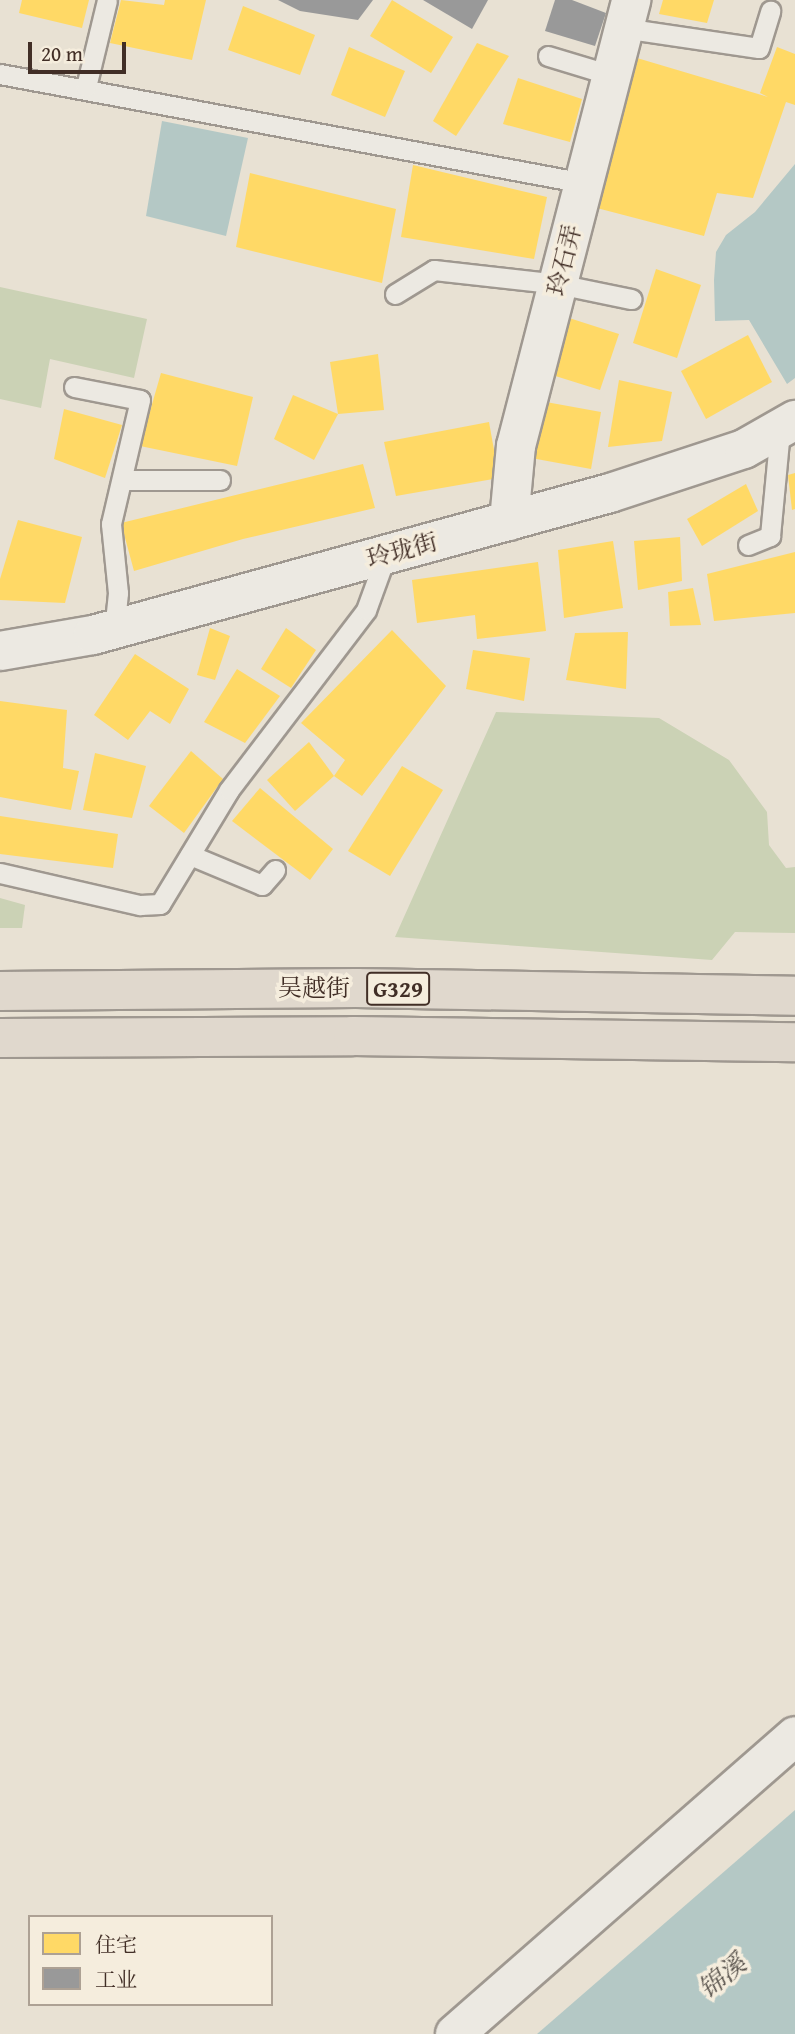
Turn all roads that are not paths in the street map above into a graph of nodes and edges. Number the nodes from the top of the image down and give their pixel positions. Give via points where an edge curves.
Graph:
1 (107, 0) edge
2 (770, 11) dead end
3 (627, 14) edge
4 (548, 56) dead end
5 (0, 74) edge
6 (611, 75) junction
7 (86, 87) junction
8 (584, 183) junction
9 (558, 284) junction
10 (395, 294) dead end
11 (631, 299) dead end
12 (75, 387) dead end
13 (788, 424) edge
14 (122, 480) junction
15 (220, 480) dead end
16 (509, 521) junction
17 (748, 545) dead end
18 (386, 555) junction
19 (114, 629) junction
20 (0, 651) edge
21 (190, 855) junction
22 (275, 870) dead end
23 (0, 873) edge
24 (0, 991) edge
25 (795, 996) edge
26 (0, 1038) edge
27 (795, 1042) edge
28 (795, 1736) edge
29 (456, 2034) edge

1 - 7 lane
2 - 3 lane via 759,48
3 - 6 street, 玲石弄
4 - 6 lane
5 - 7 lane
6 - 8 street, 玲石弄
7 - 8 lane
8 - 9 street, 玲石弄
9 - 10 lane via 434,270
9 - 11 lane
9 - 16 street, 玲石弄 via 516,446
12 - 14 lane via 140,400
13 - 16 street, 玲珑街 via 744,449
13 - 17 lane via 770,536
14 - 15 lane
14 - 19 lane via 111,524 118,593
16 - 18 street, 玲珑街
18 - 19 street, 玲珑街
18 - 21 lane via 366,610 229,790
19 - 20 street, 玲珑街
21 - 22 lane via 262,885
21 - 23 lane via 160,904 140,905
24 - 25 highway, 吴越街 / G329 via 356,988
26 - 27 highway, 吴越街 / G329 via 353,1035
28 - 29 street

